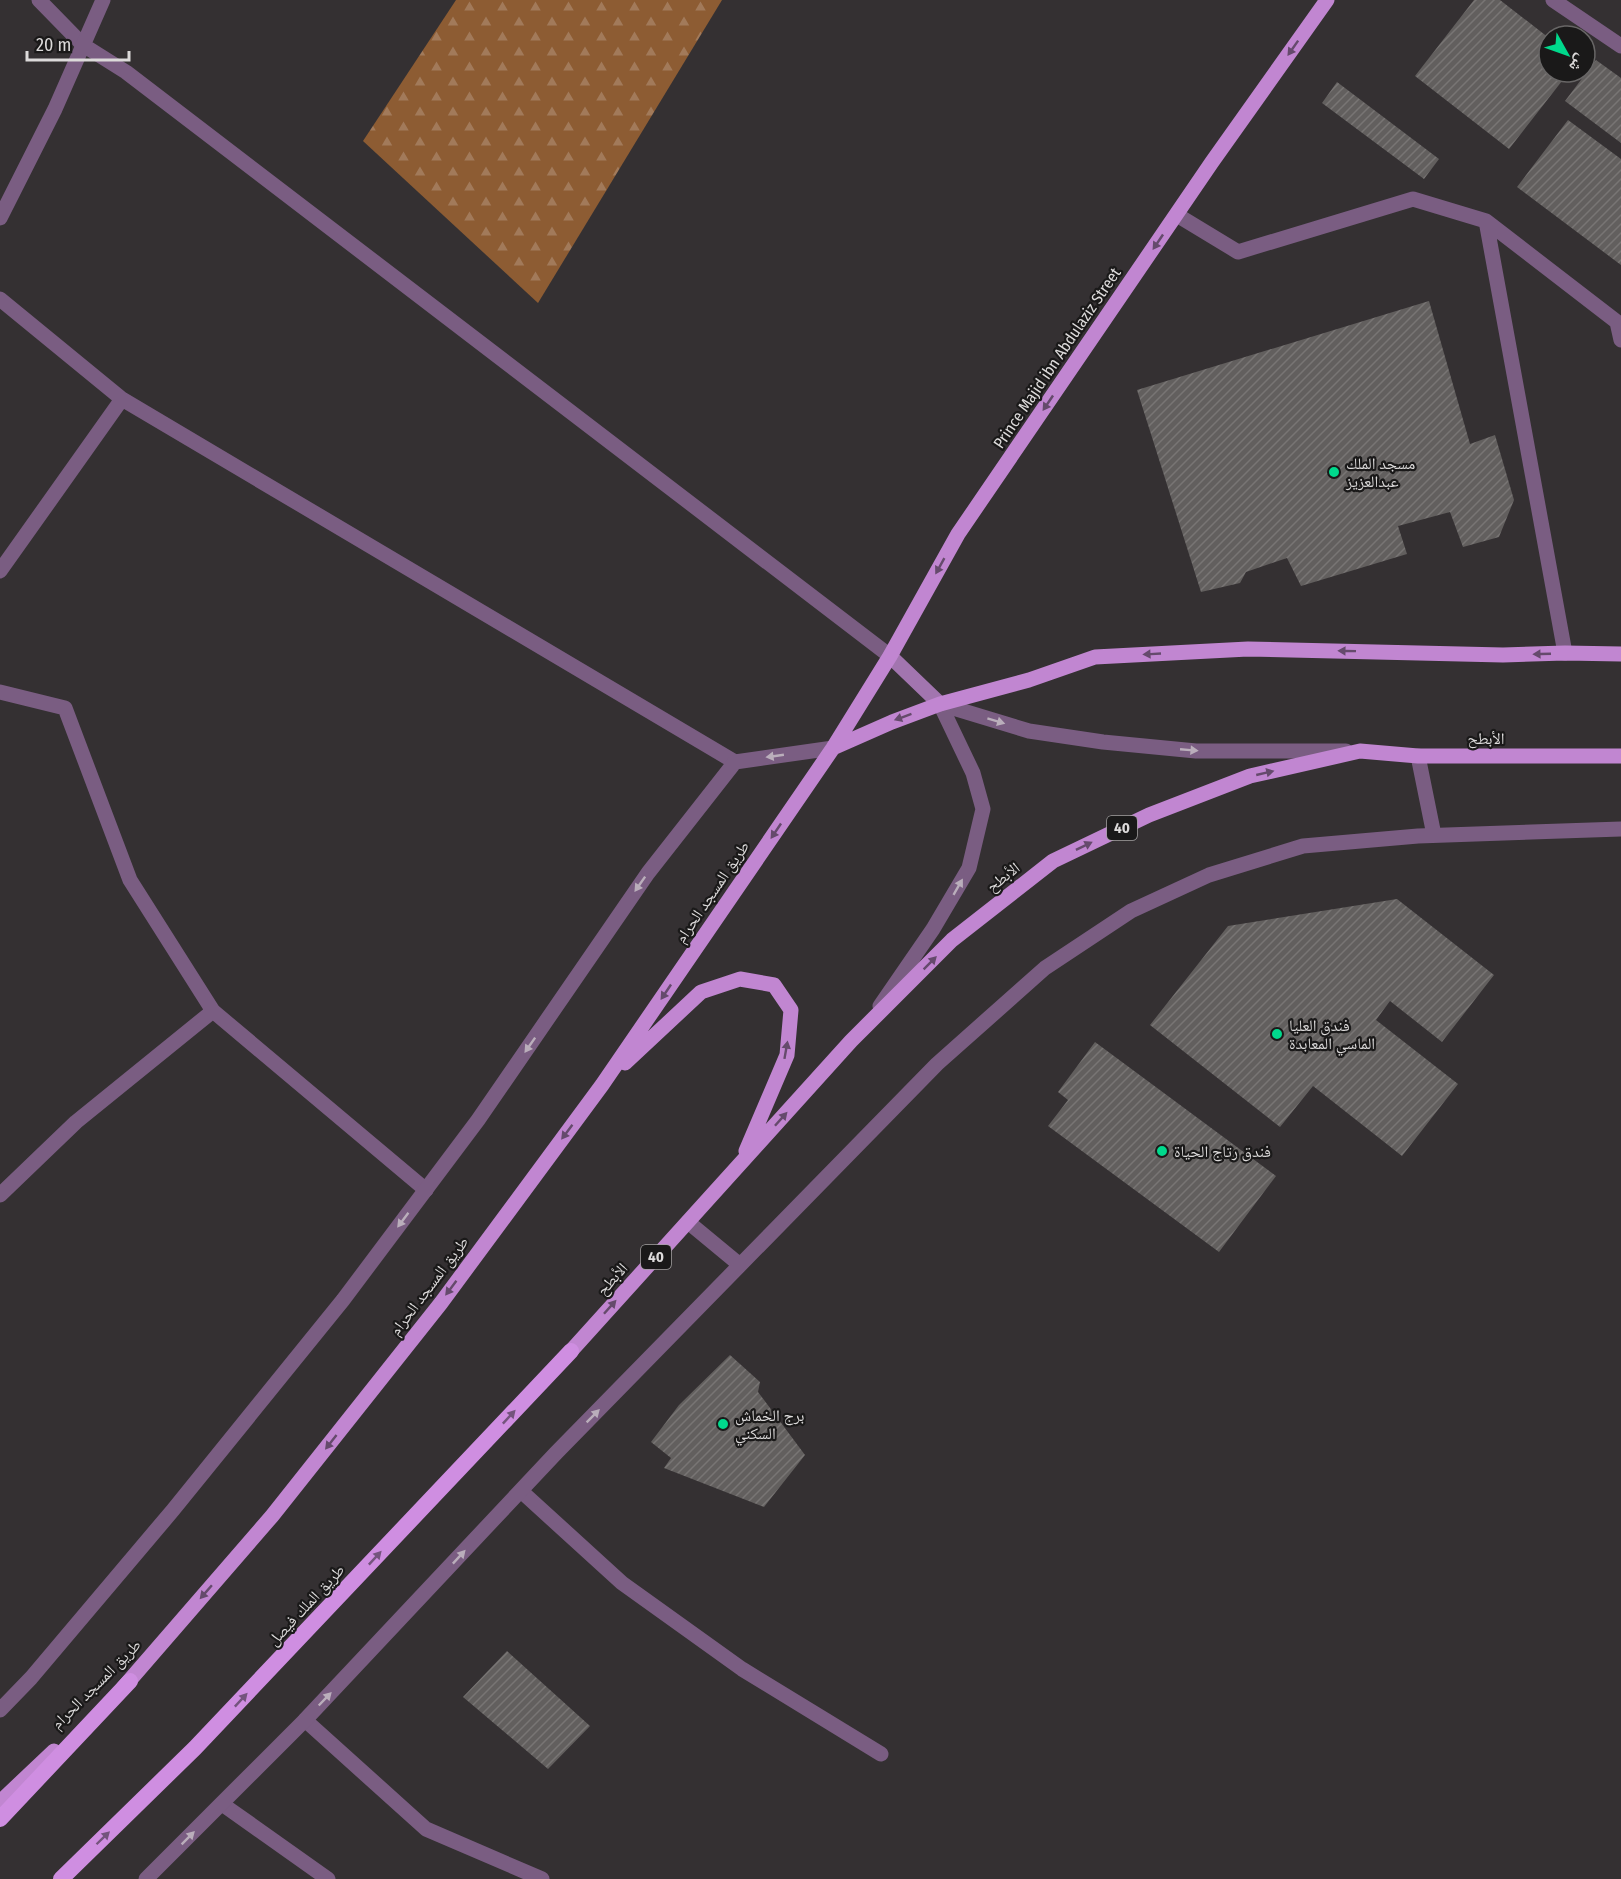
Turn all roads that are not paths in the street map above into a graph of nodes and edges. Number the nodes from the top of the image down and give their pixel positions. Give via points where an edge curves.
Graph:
1 (39, 0) edge
2 (103, 0) edge
3 (1327, 0) edge
4 (1553, 0) edge
5 (83, 45) junction
6 (1621, 46) edge
7 (1177, 214) junction
8 (0, 218) edge
9 (1486, 221) junction
10 (0, 299) edge
11 (1619, 323) edge
12 (1621, 340) edge
13 (122, 399) junction
14 (0, 571) edge
15 (1565, 653) junction
16 (1621, 654) edge
17 (890, 656) junction
18 (0, 692) edge
19 (940, 704) junction
20 (833, 748) junction
21 (1360, 751) junction
22 (1418, 756) junction
23 (1621, 756) edge
24 (735, 762) junction
25 (1621, 829) edge
26 (1434, 835) junction
27 (213, 1011) junction
28 (869, 1024) junction
29 (602, 1085) junction
30 (741, 1162) junction
31 (426, 1190) junction
32 (0, 1195) edge
33 (688, 1222) junction
34 (740, 1265) junction
35 (571, 1350) joint
36 (521, 1491) junction
37 (130, 1681) junction
38 (0, 1710) edge
39 (305, 1720) junction
40 (881, 1754) dead end
41 (0, 1802) edge
42 (222, 1804) junction
43 (0, 1819) edge
44 (523, 1875) edge
45 (61, 1879) edge
46 (146, 1879) edge
47 (328, 1879) edge
48 (542, 1879) edge

1 - 5 street
2 - 5 street
3 -> 7 main road, Prince Majid ibn Abdulaziz Street
4 - 6 street
5 - 8 street
5 - 17 street via 126,72
7 - 9 street via 1238,252 1413,199
7 -> 17 main road, Prince Majid ibn Abdulaziz Street via 958,534
9 - 11 street
9 - 15 street
10 - 13 street
11 - 12 street
13 - 14 street
13 - 24 street
15 - 16 main road
15 -> 19 main road via 1248,649 1095,657
17 - 19 main road
17 - 20 main road, Prince Majid ibn Abdulaziz Street
18 - 27 street via 65,708 130,880
19 -> 20 main road
19 -> 21 street via 1029,731 1103,742 1196,751
28 -> 19 street via 969,868 983,809 973,773
20 -> 24 street
20 -> 29 main road, طريق المسجد الحرام
21 - 22 main road, الأبطح / 40
28 -> 21 main road, الأبطح / 40 via 952,940 1053,861 1149,815 1250,776
22 - 23 main road, الأبطح / 40
22 - 26 street
24 -> 31 street via 648,873
25 - 26 street
26 - 34 street via 1303,846 1209,875 1131,910 1045,968 945,1056
27 - 31 street
27 - 32 street via 76,1122
30 -> 28 main road, الأبطح / 40
30 -> 29 main road via 787,1055 791,1010 774,985 740,979 701,992
29 -> 37 main road, طريق المسجد الحرام via 441,1303 302,1479
30 - 33 main road, الأبطح / 40
31 -> 38 street via 343,1300 180,1501
33 - 34 street
35 -> 33 main road, الأبطح / 40
36 -> 34 street
45 -> 35 highway, طريق الملك فيصل via 195,1748
39 -> 36 street
36 - 40 street via 622,1583 742,1669
37 - 41 main road, طريق المسجد الحرام
37 - 43 highway
39 - 42 street
39 - 44 street via 426,1829
46 -> 42 street
42 - 47 street
44 - 48 street

